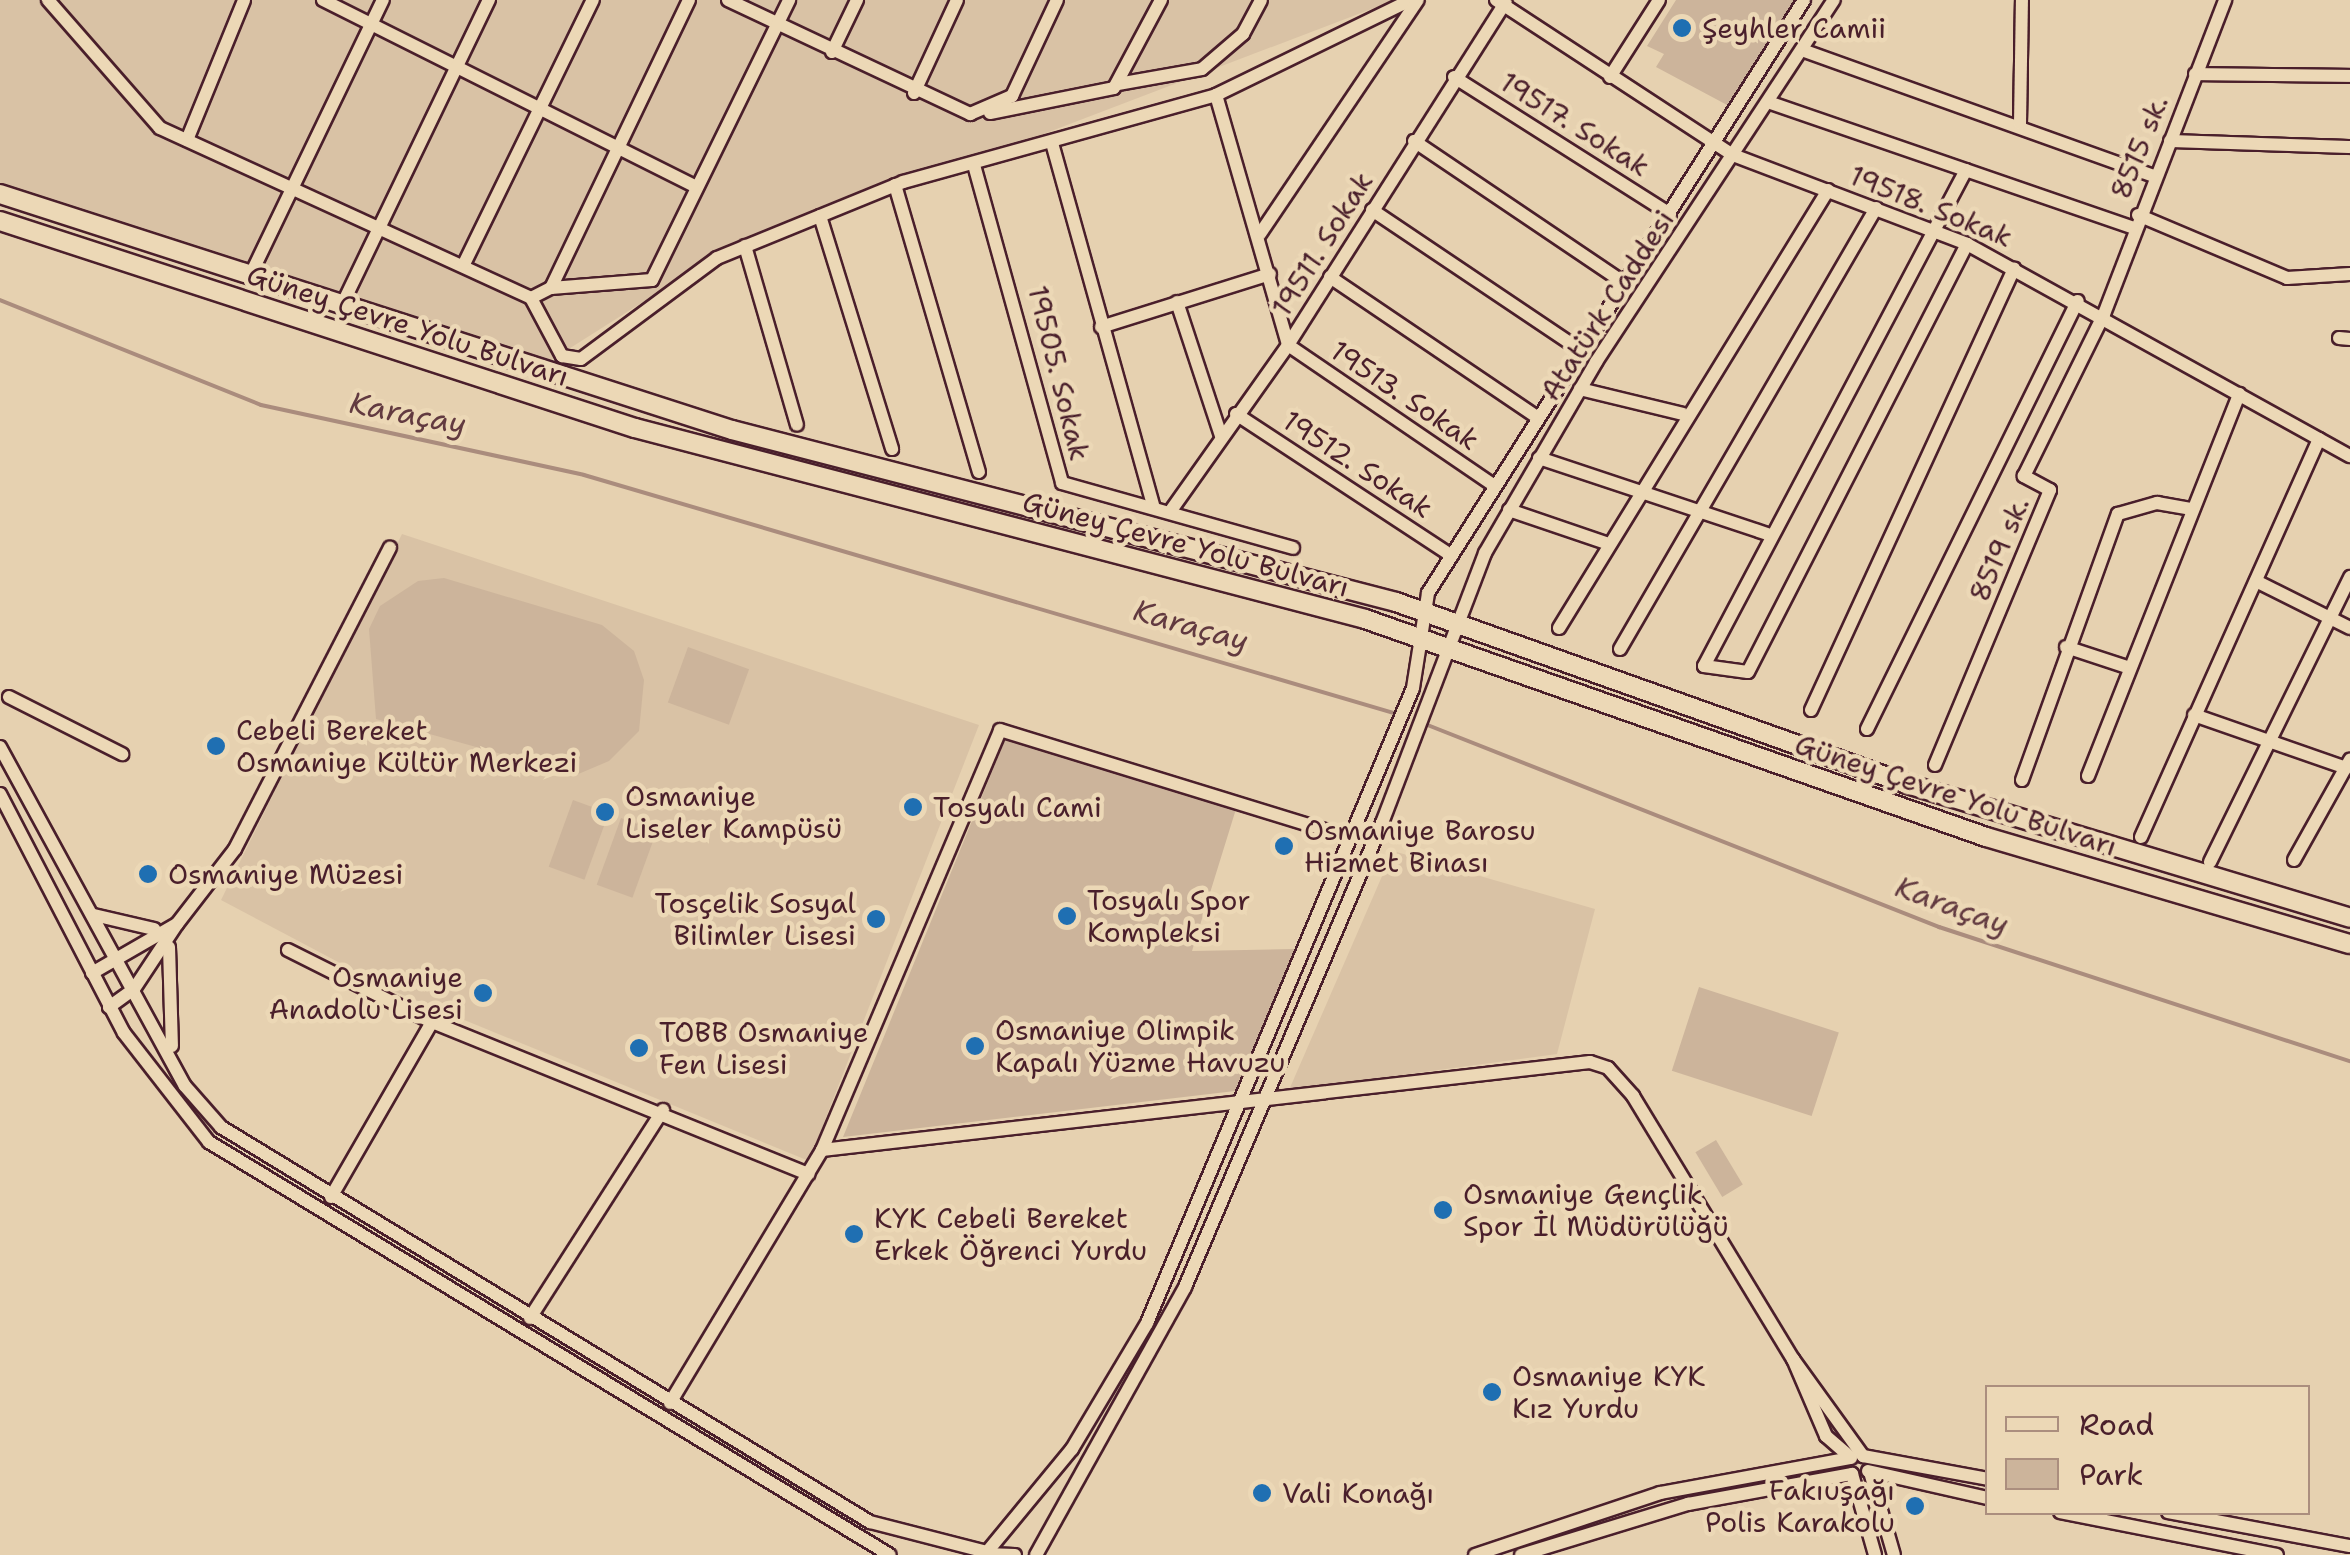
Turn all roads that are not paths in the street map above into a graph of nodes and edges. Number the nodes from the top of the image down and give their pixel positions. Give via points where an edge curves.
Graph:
1 (48, 0) edge
2 (244, 0) edge
3 (322, 0) edge
4 (382, 0) edge
5 (490, 0) edge
6 (593, 0) edge
7 (689, 0) edge
8 (728, 0) edge
9 (789, 0) edge
10 (857, 0) edge
11 (957, 0) edge
12 (1058, 0) edge
13 (1161, 0) edge
14 (1261, 0) edge
15 (1414, 0) edge
16 (1659, 0) edge
17 (1804, 0) edge
18 (1834, 0) edge
19 (2022, 0) edge
20 (2224, 0) edge
21 (1502, 2) edge
22 (777, 24) junction
23 (370, 26) junction
24 (1802, 50) junction
25 (832, 52) junction
26 (455, 68) junction
27 (2195, 74) junction
28 (2350, 76) edge
29 (1454, 77) junction
30 (1610, 77) junction
31 (1118, 84) junction
32 (914, 93) junction
33 (1216, 95) junction
34 (1768, 102) junction
35 (540, 110) junction
36 (970, 114) junction
37 (2020, 124) junction
38 (187, 140) junction
39 (1414, 141) junction
40 (2170, 141) junction
41 (1052, 143) junction
42 (1714, 144) junction
43 (2350, 147) edge
44 (620, 149) junction
45 (1733, 155) junction
46 (974, 165) junction
47 (1966, 170) junction
48 (2154, 176) junction
49 (296, 184) junction
50 (895, 185) junction
51 (697, 186) junction
52 (1828, 190) junction
53 (0, 194) edge
54 (1876, 208) junction
55 (1372, 210) junction
56 (1670, 214) junction
57 (820, 216) junction
58 (0, 221) edge
59 (2136, 222) junction
60 (380, 224) junction
61 (1937, 232) junction
62 (1260, 234) junction
63 (1967, 244) junction
64 (745, 246) junction
65 (464, 264) junction
66 (2014, 268) junction
67 (1270, 274) junction
68 (2350, 274) edge
69 (250, 276) junction
70 (1330, 277) junction
71 (1624, 282) junction
72 (551, 288) junction
73 (531, 298) junction
74 (2078, 300) junction
75 (1177, 302) junction
76 (342, 306) junction
77 (2104, 314) junction
78 (1101, 327) junction
79 (1288, 345) junction
80 (1579, 349) junction
81 (1580, 389) junction
82 (2239, 394) junction
83 (1236, 414) junction
84 (1683, 414) junction
85 (1535, 416) junction
86 (797, 425) dead end
87 (1221, 436) junction
88 (2318, 438) junction
89 (892, 449) dead end
90 (2350, 456) edge
91 (1539, 458) junction
92 (980, 472) dead end
93 (1493, 485) junction
94 (1635, 493) junction
95 (1153, 504) junction
96 (1172, 509) junction
97 (2190, 509) junction
98 (1509, 510) junction
99 (1698, 513) junction
100 (1768, 534) junction
101 (1606, 543) junction
102 (390, 548) dead end
103 (1292, 548) dead end
104 (1452, 556) junction
105 (2350, 576) edge
106 (2256, 581) junction
107 (1430, 615) junction
108 (2329, 620) junction
109 (1455, 624) junction
110 (1559, 628) dead end
111 (2350, 628) edge
112 (1426, 641) junction
113 (2066, 647) junction
114 (1620, 649) dead end
115 (1450, 651) junction
116 (2130, 668) junction
117 (3, 699) edge
118 (1811, 710) dead end
119 (2194, 715) junction
120 (1868, 728) dead end
121 (2269, 738) junction
122 (0, 747) edge
123 (122, 754) dead end
124 (1935, 764) dead end
125 (2348, 764) edge
126 (2088, 776) dead end
127 (2022, 780) dead end
128 (0, 794) edge
129 (2141, 837) dead end
130 (1350, 838) junction
131 (2294, 860) dead end
132 (2210, 862) dead end
133 (94, 915) junction
134 (2350, 918) edge
135 (176, 924) junction
136 (154, 930) junction
137 (170, 940) junction
138 (2350, 944) edge
139 (288, 950) dead end
140 (117, 958) junction
141 (92, 973) junction
142 (134, 989) junction
143 (109, 1006) junction
144 (432, 1022) junction
145 (185, 1086) junction
146 (1241, 1098) junction
147 (1262, 1104) junction
148 (664, 1110) junction
149 (822, 1150) junction
150 (809, 1174) junction
151 (330, 1197) junction
152 (530, 1318) junction
153 (1792, 1359) junction
154 (670, 1403) junction
155 (1830, 1439) junction
156 (1857, 1457) junction
157 (1820, 1458) junction
158 (1868, 1470) junction
159 (1985, 1478) edge
160 (1853, 1479) junction
161 (1886, 1481) junction
162 (1985, 1498) edge
163 (2075, 1515) edge
164 (2184, 1515) edge
165 (2350, 1546) edge
166 (1561, 1548) edge
167 (1038, 1553) edge
168 (985, 1554) edge
169 (890, 1555) edge
170 (1015, 1555) edge
171 (1475, 1555) edge
172 (1520, 1555) edge
173 (1875, 1555) edge
174 (1894, 1555) edge
175 (2277, 1555) edge

1 - 38 street via 160,128
2 - 38 street
3 - 23 street
4 - 23 street
5 - 26 street
6 - 35 street
7 - 44 street
8 - 22 street
9 - 22 street
10 - 25 street
11 - 32 street
12 - 36 street via 1012,96
13 - 31 street
14 - 31 street via 1243,34 1202,69
15 - 33 street
15 - 62 street
16 - 30 street
17 - 42 street, Atatürk Caddesi
18 - 24 street, Atatürk Caddesi
19 - 37 street
20 - 27 street, 8515 sk.
21 - 29 street, 19511. Sokak
21 - 30 street, 19518. Sokak
22 - 25 street
22 - 51 street
23 - 26 street
23 - 49 street
24 - 34 street, Atatürk Caddesi
24 - 37 street
25 - 32 street
26 - 35 street
26 - 60 street
27 - 28 street
27 - 40 street, 8515 sk.
29 - 39 street, 19511. Sokak
29 - 56 street, 19517. Sokak
30 - 42 street, 19518. Sokak
31 - 36 street via 1033,110
32 - 36 street
33 - 41 street
33 - 62 street
34 - 45 street, Atatürk Caddesi
34 - 47 street
35 - 44 street
35 - 65 street
37 - 48 street
38 - 49 street
39 - 55 street, 19511. Sokak
39 - 71 street
40 - 43 street
40 - 48 street, 8515 sk.
41 - 46 street
41 - 78 street
42 - 45 street, 19518. Sokak
42 - 56 street, Atatürk Caddesi
44 - 51 street
44 - 72 street
45 - 52 street, 19518. Sokak
45 - 81 street, Atatürk Caddesi
46 - 50 street
46 - 95 street, 19505. Sokak via 1057,474 1075,492
47 - 59 street
47 - 61 street
48 - 59 street, 8515 sk.
49 - 60 street
49 - 69 street
50 - 57 street
50 - 92 street
51 - 72 street via 652,280
52 - 54 street, 19518. Sokak
52 - 84 street
53 - 69 highway, Güney Çevre Yolu Bulvarı
54 - 61 street, 19518. Sokak
54 - 99 street
55 - 70 street, 19511. Sokak
55 - 80 street
56 - 71 street, Atatürk Caddesi
57 - 64 street
57 - 89 street
58 - 112 highway, Güney Çevre Yolu Bulvarı via 653,433
59 - 68 street via 2287,278
59 - 77 street, 8515 sk.
60 - 65 street
60 - 76 street
61 - 63 street, 19518. Sokak
61 - 100 street
62 - 67 street
63 - 66 street, 19518. Sokak
63 - 100 street via 1748,672 1716,673 1702,659
64 - 73 street via 649,301 581,359 562,356
64 - 86 street
65 - 73 street
66 - 74 street, 19518. Sokak
66 - 118 street
67 - 75 street
67 - 79 street
69 - 76 highway, Güney Çevre Yolu Bulvarı
70 - 79 street, 19511. Sokak
70 - 85 street
71 - 80 street, Atatürk Caddesi
72 - 73 street
74 - 77 street, 19518. Sokak
74 - 120 street
75 - 78 street
75 - 87 street
76 - 107 highway, Güney Çevre Yolu Bulvarı via 732,430
77 - 82 street, 19518. Sokak
77 - 124 street, 8519 sk. via 2024,476 2050,490
78 - 95 street
79 - 83 street, 19511. Sokak
79 - 93 street, 19513. Sokak
80 - 85 street, Atatürk Caddesi
81 - 84 street
81 - 91 street, Atatürk Caddesi
82 - 88 street, 19518. Sokak
82 - 97 street
83 - 87 street, 19511. Sokak
83 - 104 street, 19512. Sokak
84 - 94 street
85 - 93 street, Atatürk Caddesi
87 - 96 street, 19511. Sokak
88 - 90 street, 19518. Sokak
88 - 106 street
91 - 94 street
91 - 98 street, Atatürk Caddesi
93 - 104 street, Atatürk Caddesi
94 - 99 street
94 - 101 street
95 - 96 street, 19505. Sokak
96 - 103 street, 19505. Sokak
97 - 113 street via 2158,503 2118,514
97 - 116 street
98 - 101 street
98 - 109 street, Atatürk Caddesi
99 - 100 street
99 - 114 street
101 - 110 street
102 - 135 street via 234,849
104 - 107 street, Atatürk Caddesi via 1428,593
105 - 108 street
106 - 108 street
106 - 119 street
107 - 109 highway, Güney Çevre Yolu Bulvarı
107 - 112 street, Atatürk Caddesi
108 - 111 street
108 - 121 street
109 - 115 street, Atatürk Caddesi
109 - 134 highway, Güney Çevre Yolu Bulvarı via 1908,784
112 - 115 highway, Güney Çevre Yolu Bulvarı
112 - 130 street, Atatürk Caddesi
113 - 116 street
113 - 127 street
115 - 138 highway, Güney Çevre Yolu Bulvarı via 1986,838
115 - 147 street, Atatürk Caddesi
116 - 126 street
117 - 123 street
119 - 121 street
119 - 129 street
121 - 125 street
121 - 132 street
122 - 133 street
125 - 131 street
128 - 141 street
130 - 146 street, Atatürk Caddesi
130 - 149 street via 1000,730
133 - 136 street
133 - 140 street
135 - 136 street
135 - 137 street
136 - 140 street
137 - 142 street
137 - 145 street via 168,1034
139 - 144 street
140 - 141 street
140 - 142 street
141 - 143 street
142 - 143 street
142 - 145 street
143 - 169 street via 159,1090 238,1162
144 - 148 street
144 - 151 street
145 - 151 street via 221,1128
146 - 147 street
146 - 149 street
146 - 168 street, Atatürk Caddesi via 1148,1323 1072,1449
147 - 153 street via 1556,1064 1608,1068
147 - 167 street, Atatürk Caddesi via 1157,1345
148 - 150 street
148 - 152 street
149 - 150 street
150 - 154 street
151 - 152 street
152 - 154 street
153 - 155 street
153 - 156 street
154 - 168 street via 870,1522
155 - 156 street
155 - 157 street
156 - 157 street
156 - 158 street
156 - 159 street
156 - 160 street
157 - 171 street via 1660,1494
158 - 160 street
158 - 161 street
160 - 166 street via 1837,1476 1688,1504
160 - 173 street
161 - 162 street
161 - 174 street
163 - 175 street
164 - 165 street
166 - 172 street
168 - 170 street

